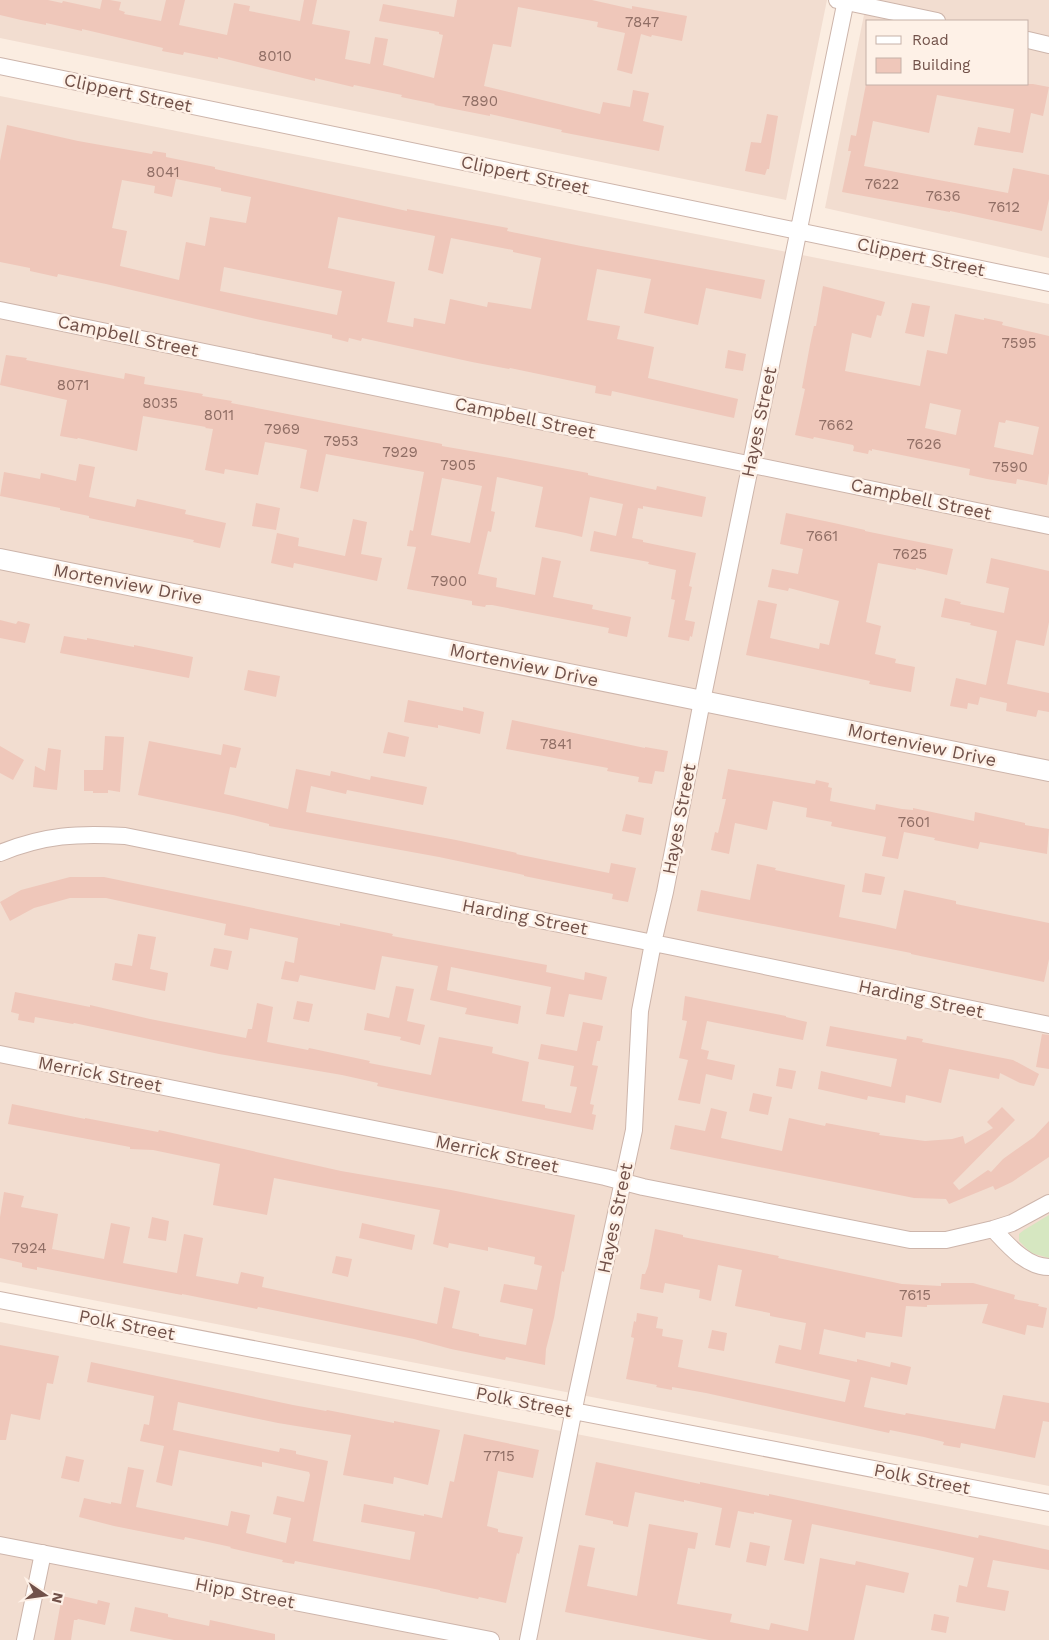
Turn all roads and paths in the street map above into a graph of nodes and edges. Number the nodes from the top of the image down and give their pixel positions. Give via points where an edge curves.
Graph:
1 (842, 1) edge
2 (932, 20) edge
3 (1029, 40) edge
4 (1049, 45) edge
5 (0, 66) edge
6 (798, 231) junction
7 (1049, 283) edge
8 (0, 310) edge
9 (750, 464) junction
10 (1049, 526) edge
11 (0, 559) edge
12 (702, 701) junction
13 (1049, 771) edge
14 (0, 853) edge
15 (653, 943) junction
16 (1049, 1026) edge
17 (0, 1054) edge
18 (623, 1182) junction
19 (1049, 1203) edge
20 (994, 1229) junction
21 (1049, 1267) edge
22 (0, 1300) edge
23 (574, 1412) junction
24 (1049, 1503) edge
25 (0, 1545) edge
26 (43, 1553) junction
27 (25, 1640) edge
28 (491, 1640) edge
29 (528, 1640) edge

1 - 2 street
1 - 6 street, Hayes Street
3 - 4 street
5 - 6 street, Clippert Street
6 - 7 street, Clippert Street
6 - 9 street, Hayes Street
8 - 9 street, Campbell Street
9 - 10 street, Campbell Street
9 - 12 street, Hayes Street
11 - 12 street, Mortenview Drive
12 - 13 street, Mortenview Drive
12 - 15 street, Hayes Street
14 - 15 street, Harding Street via 59,836 125,836
15 - 16 street, Harding Street
15 - 18 street, Hayes Street via 640,1011 634,1130
17 - 18 street, Merrick Street
18 - 20 street, Merrick Street via 896,1238 946,1240
18 - 23 street, Hayes Street
19 - 20 street, Merrick Street
20 - 21 street via 1015,1253
22 - 23 street, Polk Street
23 - 24 street, Polk Street
23 - 29 street, Hayes Street
25 - 26 street, Hipp Street
26 - 27 street
26 - 28 street, Hipp Street

